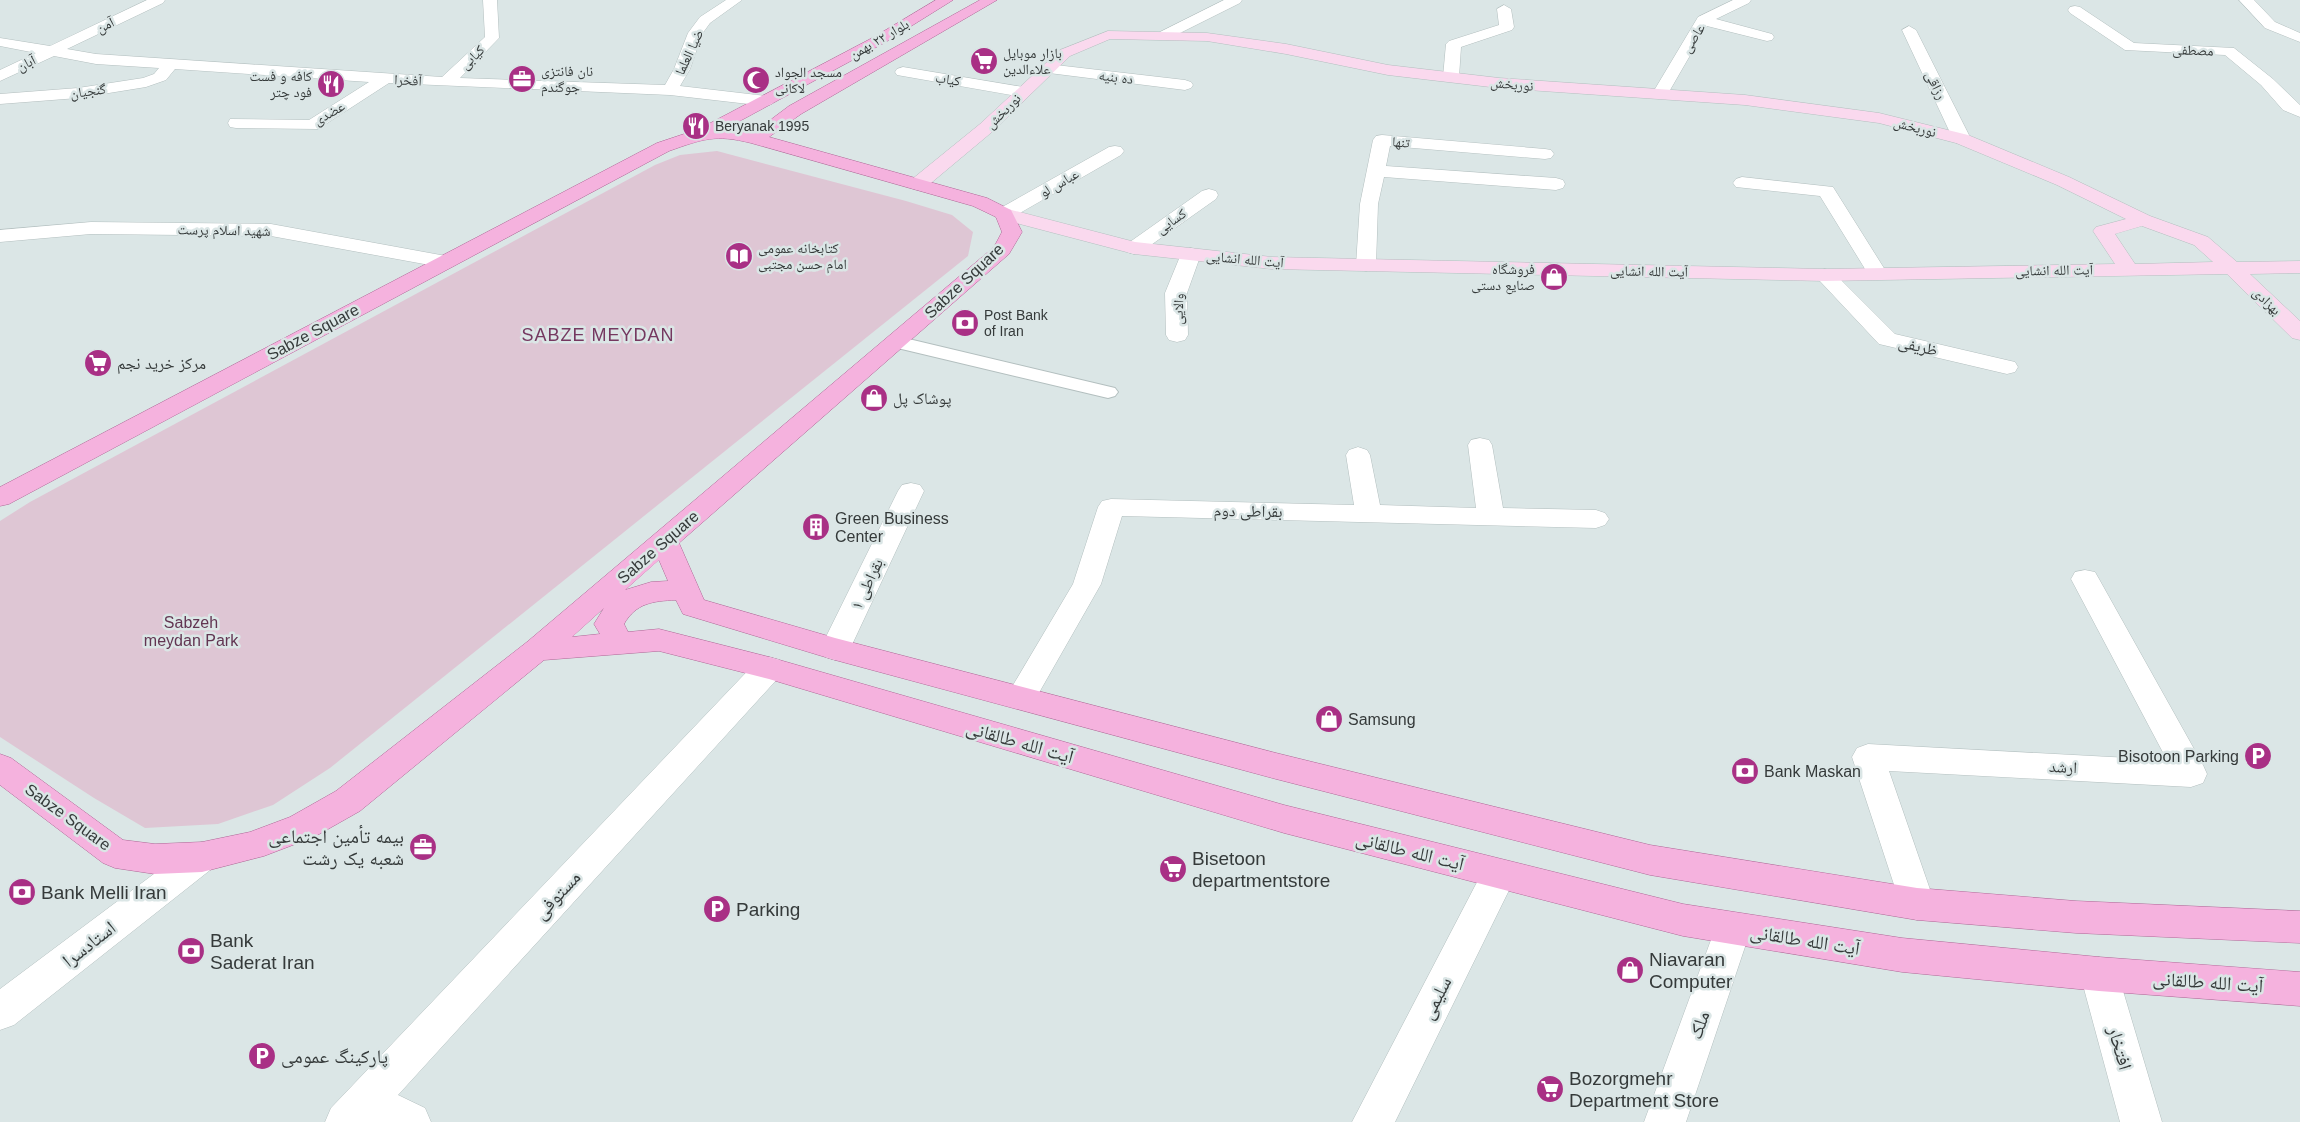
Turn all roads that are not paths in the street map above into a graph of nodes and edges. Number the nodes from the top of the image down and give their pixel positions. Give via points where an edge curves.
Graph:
1 (158, 0) edge
2 (490, 0) edge
3 (735, 0) edge
4 (946, 0) edge
5 (990, 0) edge
6 (1234, 0) edge
7 (1744, 0) edge
8 (2246, 0) edge
9 (1504, 9) dead end
10 (2075, 10) dead end
11 (1703, 20) junction
12 (1909, 30) dead end
13 (1165, 35) junction
14 (1767, 37) dead end
15 (2300, 38) edge
16 (0, 42) edge
17 (52, 51) junction
18 (1047, 69) junction
19 (903, 72) dead end
20 (165, 75) junction
21 (0, 76) edge
22 (1451, 77) junction
23 (386, 78) junction
24 (446, 82) junction
25 (1185, 85) dead end
26 (670, 90) junction
27 (1022, 92) junction
28 (1660, 94) junction
29 (8, 98) edge
30 (766, 101) junction
31 (0, 105) edge
32 (746, 111) junction
33 (2300, 112) edge
34 (782, 118) junction
35 (236, 123) dead end
36 (705, 133) junction
37 (756, 138) junction
38 (1962, 139) junction
39 (1115, 151) dead end
40 (1545, 154) dead end
41 (1376, 171) junction
42 (1742, 183) dead end
43 (918, 184) junction
44 (1556, 184) dead end
45 (1209, 195) dead end
46 (1004, 214) junction
47 (2143, 220) junction
48 (0, 236) edge
49 (1134, 248) junction
50 (1191, 254) junction
51 (446, 262) junction
52 (1366, 265) junction
53 (2300, 267) edge
54 (2128, 269) junction
55 (2233, 269) junction
56 (1877, 273) junction
57 (1825, 275) junction
58 (2300, 333) edge
59 (1177, 335) dead end
60 (896, 342) junction
61 (2007, 367) dead end
62 (1108, 392) dead end
63 (1480, 445) dead end
64 (1358, 455) dead end
65 (911, 491) dead end
66 (0, 498) edge
67 (1369, 514) junction
68 (1491, 517) junction
69 (1596, 519) dead end
70 (665, 541) junction
71 (2085, 579) dead end
72 (685, 590) junction
73 (620, 643) junction
74 (835, 649) junction
75 (537, 650) junction
76 (769, 668) junction
77 (1021, 697) junction
78 (0, 768) edge
79 (202, 857) junction
80 (1499, 874) junction
81 (1916, 904) junction
82 (2300, 927) edge
83 (1733, 929) junction
84 (2100, 974) junction
85 (2300, 989) edge
86 (0, 1012) edge
87 (356, 1111) edge
88 (410, 1122) edge
89 (1373, 1122) edge
90 (1665, 1122) edge
91 (2142, 1122) edge

1 - 17 street, آمن
2 - 24 street, کیابی via 492,38
3 - 26 street, ضیا العلما via 705,20 695,33 682,69
4 - 30 main road, بلوار ۲۲ بهمن
5 - 34 main road, بلوار ۲۲ بهمن
6 - 13 street
7 - 11 street, عاصی
8 - 15 street via 2270,25
9 - 22 street via 1507,27 1454,44
10 - 33 street, مصطفی via 2130,47 2229,51 2267,82 2289,106
11 - 14 street
11 - 28 street, عاصی
12 - 38 street, رزاقی
13 - 18 street, نوربخش via 1108,35 1065,53
13 - 22 street, نوربخش via 1207,37 1388,70
16 - 17 street, آفخرا
17 - 20 street, آفخرا
17 - 21 street, آبان
18 - 25 street, ده بنیه
18 - 27 street, نوربخش
19 - 27 street, کیاب
20 - 23 street, آفخرا
20 - 29 street, گنجیان via 117,87
22 - 28 street, نوربخش
23 - 24 street, آفخرا
23 - 35 street, عضدی via 312,125
24 - 26 street, آفخرا
26 - 30 street, آفخرا
27 - 43 street, نوربخش via 986,128
28 - 38 street, نوربخش via 1745,100 1879,118
29 - 31 street, گنجیان
30 - 32 main road, بلوار ۲۲ بهمن
32 - 34 main road via 741,118 750,123 767,123
32 - 36 main road, بلوار ۲۲ بهمن
34 - 37 main road, بلوار ۲۲ بهمن
36 - 37 main road, Sabze Square
36 - 51 main road, Sabze Square via 663,147
37 - 43 main road, Sabze Square
38 - 47 street, نوربخش via 2063,181
39 - 46 street, عباس لو
40 - 41 street, تنها via 1382,140
41 - 44 street
41 - 52 street, تنها via 1369,204
42 - 56 street via 1826,191
43 - 46 main road, Sabze Square via 980,202
45 - 49 street, کسایی
46 - 49 street, آیت الله انشایی
46 - 60 main road, Sabze Square via 1012,232 1002,250
47 - 54 street via 2103,231
47 - 55 street, نوربخش via 2201,241
48 - 51 street, شهید اسلام پرست via 91,228 271,230
49 - 50 street, آیت الله انشایی
50 - 52 street, آیت الله انشایی via 1272,263
50 - 59 street, والایی via 1176,293
51 - 66 main road, Sabze Square
52 - 57 street, آیت الله انشایی
53 - 55 street, آیت الله انشایی
54 - 55 street, آیت الله انشایی
54 - 56 street, آیت الله انشایی
55 - 58 street, بهزادی
56 - 57 street, آیت الله انشایی
57 - 61 street, ظریفی via 1887,339
60 - 62 lane
60 - 70 main road, Sabze Square
63 - 68 street
64 - 67 street
65 - 74 street, بقراطی ۱
67 - 68 street, بقراطی دوم
67 - 77 street, بقراطی دوم via 1111,507 1087,584
68 - 69 street, بقراطی دوم
70 - 72 main road
70 - 75 main road, Sabze Square
71 - 81 street, ارشد via 2191,774 1868,756
72 - 73 main road via 641,593 629,598 617,609 609,624
72 - 74 main road via 692,607
73 - 75 main road, آیت الله طالقانی
73 - 76 main road, آیت الله طالقانی via 659,640
74 - 77 main road
75 - 79 main road, Sabze Square via 348,801 302,827 252,846
76 - 80 main road, آیت الله طالقانی via 1284,819
76 - 87 street, مستوفی
77 - 81 main road via 1276,766 1650,860
78 - 79 main road, Sabze Square via 116,852 155,859
79 - 86 street, استادسرا
80 - 83 main road, آیت الله طالقانی via 1683,920
80 - 89 street, سلیمی
81 - 82 main road
83 - 84 main road, آیت الله طالقانی via 1902,955
83 - 90 street, ملک
84 - 85 main road, آیت الله طالقانی
84 - 91 street, افتخار
87 - 88 street

